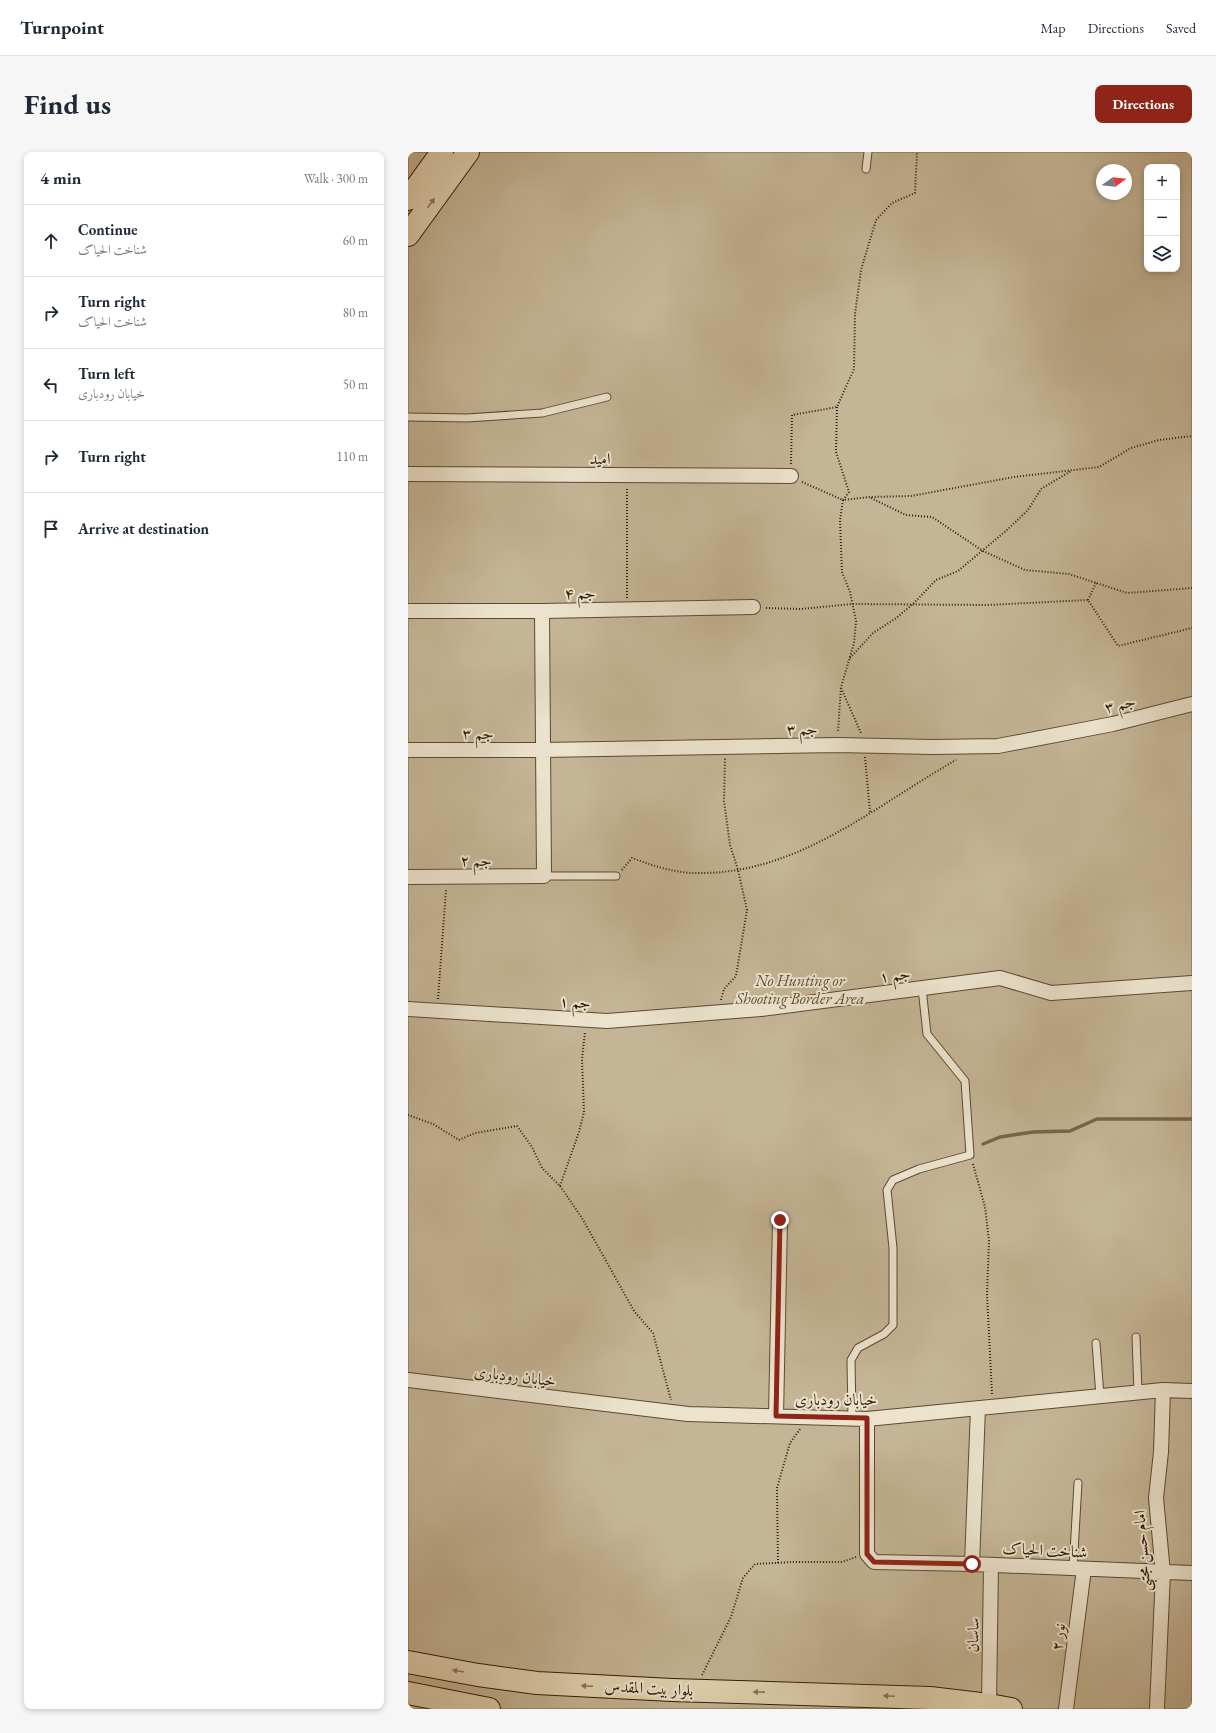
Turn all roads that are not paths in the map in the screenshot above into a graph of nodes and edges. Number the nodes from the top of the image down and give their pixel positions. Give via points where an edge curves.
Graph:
1 (442, 152) edge
2 (468, 152) edge
3 (868, 152) edge
4 (866, 169) dead end
5 (408, 199) edge
6 (408, 235) edge
7 (607, 397) dead end
8 (408, 417) edge
9 (408, 474) edge
10 (791, 476) road end
11 (753, 607) road end
12 (408, 611) edge
13 (542, 611) junction
14 (1192, 704) edge
15 (408, 750) edge
16 (542, 750) junction
17 (544, 876) junction
18 (616, 876) road end
19 (408, 877) edge
20 (1192, 984) edge
21 (922, 988) junction
22 (408, 1009) edge
23 (780, 1220) dead end
24 (1136, 1337) dead end
25 (1096, 1343) dead end
26 (408, 1380) edge
27 (1163, 1390) junction
28 (1192, 1391) edge
29 (1138, 1392) junction
30 (1100, 1396) junction
31 (978, 1408) junction
32 (776, 1416) junction
33 (852, 1418) junction
34 (867, 1418) junction
35 (1078, 1483) dead end
36 (972, 1564) junction
37 (991, 1565) junction
38 (1078, 1569) junction
39 (1163, 1573) junction
40 (1192, 1573) edge
41 (408, 1662) edge
42 (408, 1693) edge
43 (867, 1702) edge
44 (989, 1705) junction
45 (461, 1707) edge
46 (489, 1709) edge
47 (1011, 1709) edge
48 (1066, 1709) edge
49 (1157, 1709) edge

1 - 5 main road
6 -> 2 main road
3 - 4 lane
7 - 8 lane via 542,413 467,418
9 - 10 street, امید
11 - 13 street, جم ۴
12 - 13 street, جم ۴
13 - 16 street
14 - 16 street, جم ۳ via 1059,735 998,746
15 - 16 street, جم ۳
16 - 17 street
17 - 18 lane
17 - 19 street, جم ۲
20 - 21 street, جم ۱ via 1051,993 1000,978
21 - 22 street, جم ۱ via 761,1009 606,1021
21 - 33 lane via 927,1034 965,1081 970,1155 919,1169 893,1180 887,1190 893,1248 892,1325 884,1334 858,1348 851,1360
23 - 32 street
24 - 29 lane
25 - 30 lane
26 - 32 street, خیابان رودباری via 688,1414
27 - 28 street, خیابان رودباری
27 - 29 street, خیابان رودباری
27 - 39 street, امام حسن مجتبی via 1161,1452 1156,1498
29 - 30 street, خیابان رودباری
30 - 31 street, خیابان رودباری
31 - 34 street, خیابان رودباری
31 - 36 street
32 - 33 street, خیابان رودباری
33 - 34 street, خیابان رودباری
34 - 36 street, شناخت الحیاک via 867,1554 874,1562
35 - 38 lane
36 - 37 street, شناخت الحیاک
37 - 38 street, شناخت الحیاک
37 - 44 street, ساسان
38 - 39 street, شناخت الحیاک
38 - 48 street, نور ٢
39 - 40 street, شناخت الحیاک
39 - 49 street, امام حسن مجتبی
43 -> 41 main road, بلوار بیت المقدس via 537,1683
42 - 45 main road
44 -> 43 main road, بلوار بیت المقدس via 930,1698
44 - 47 main road, بلوار بیت المقدس
45 - 46 main road

